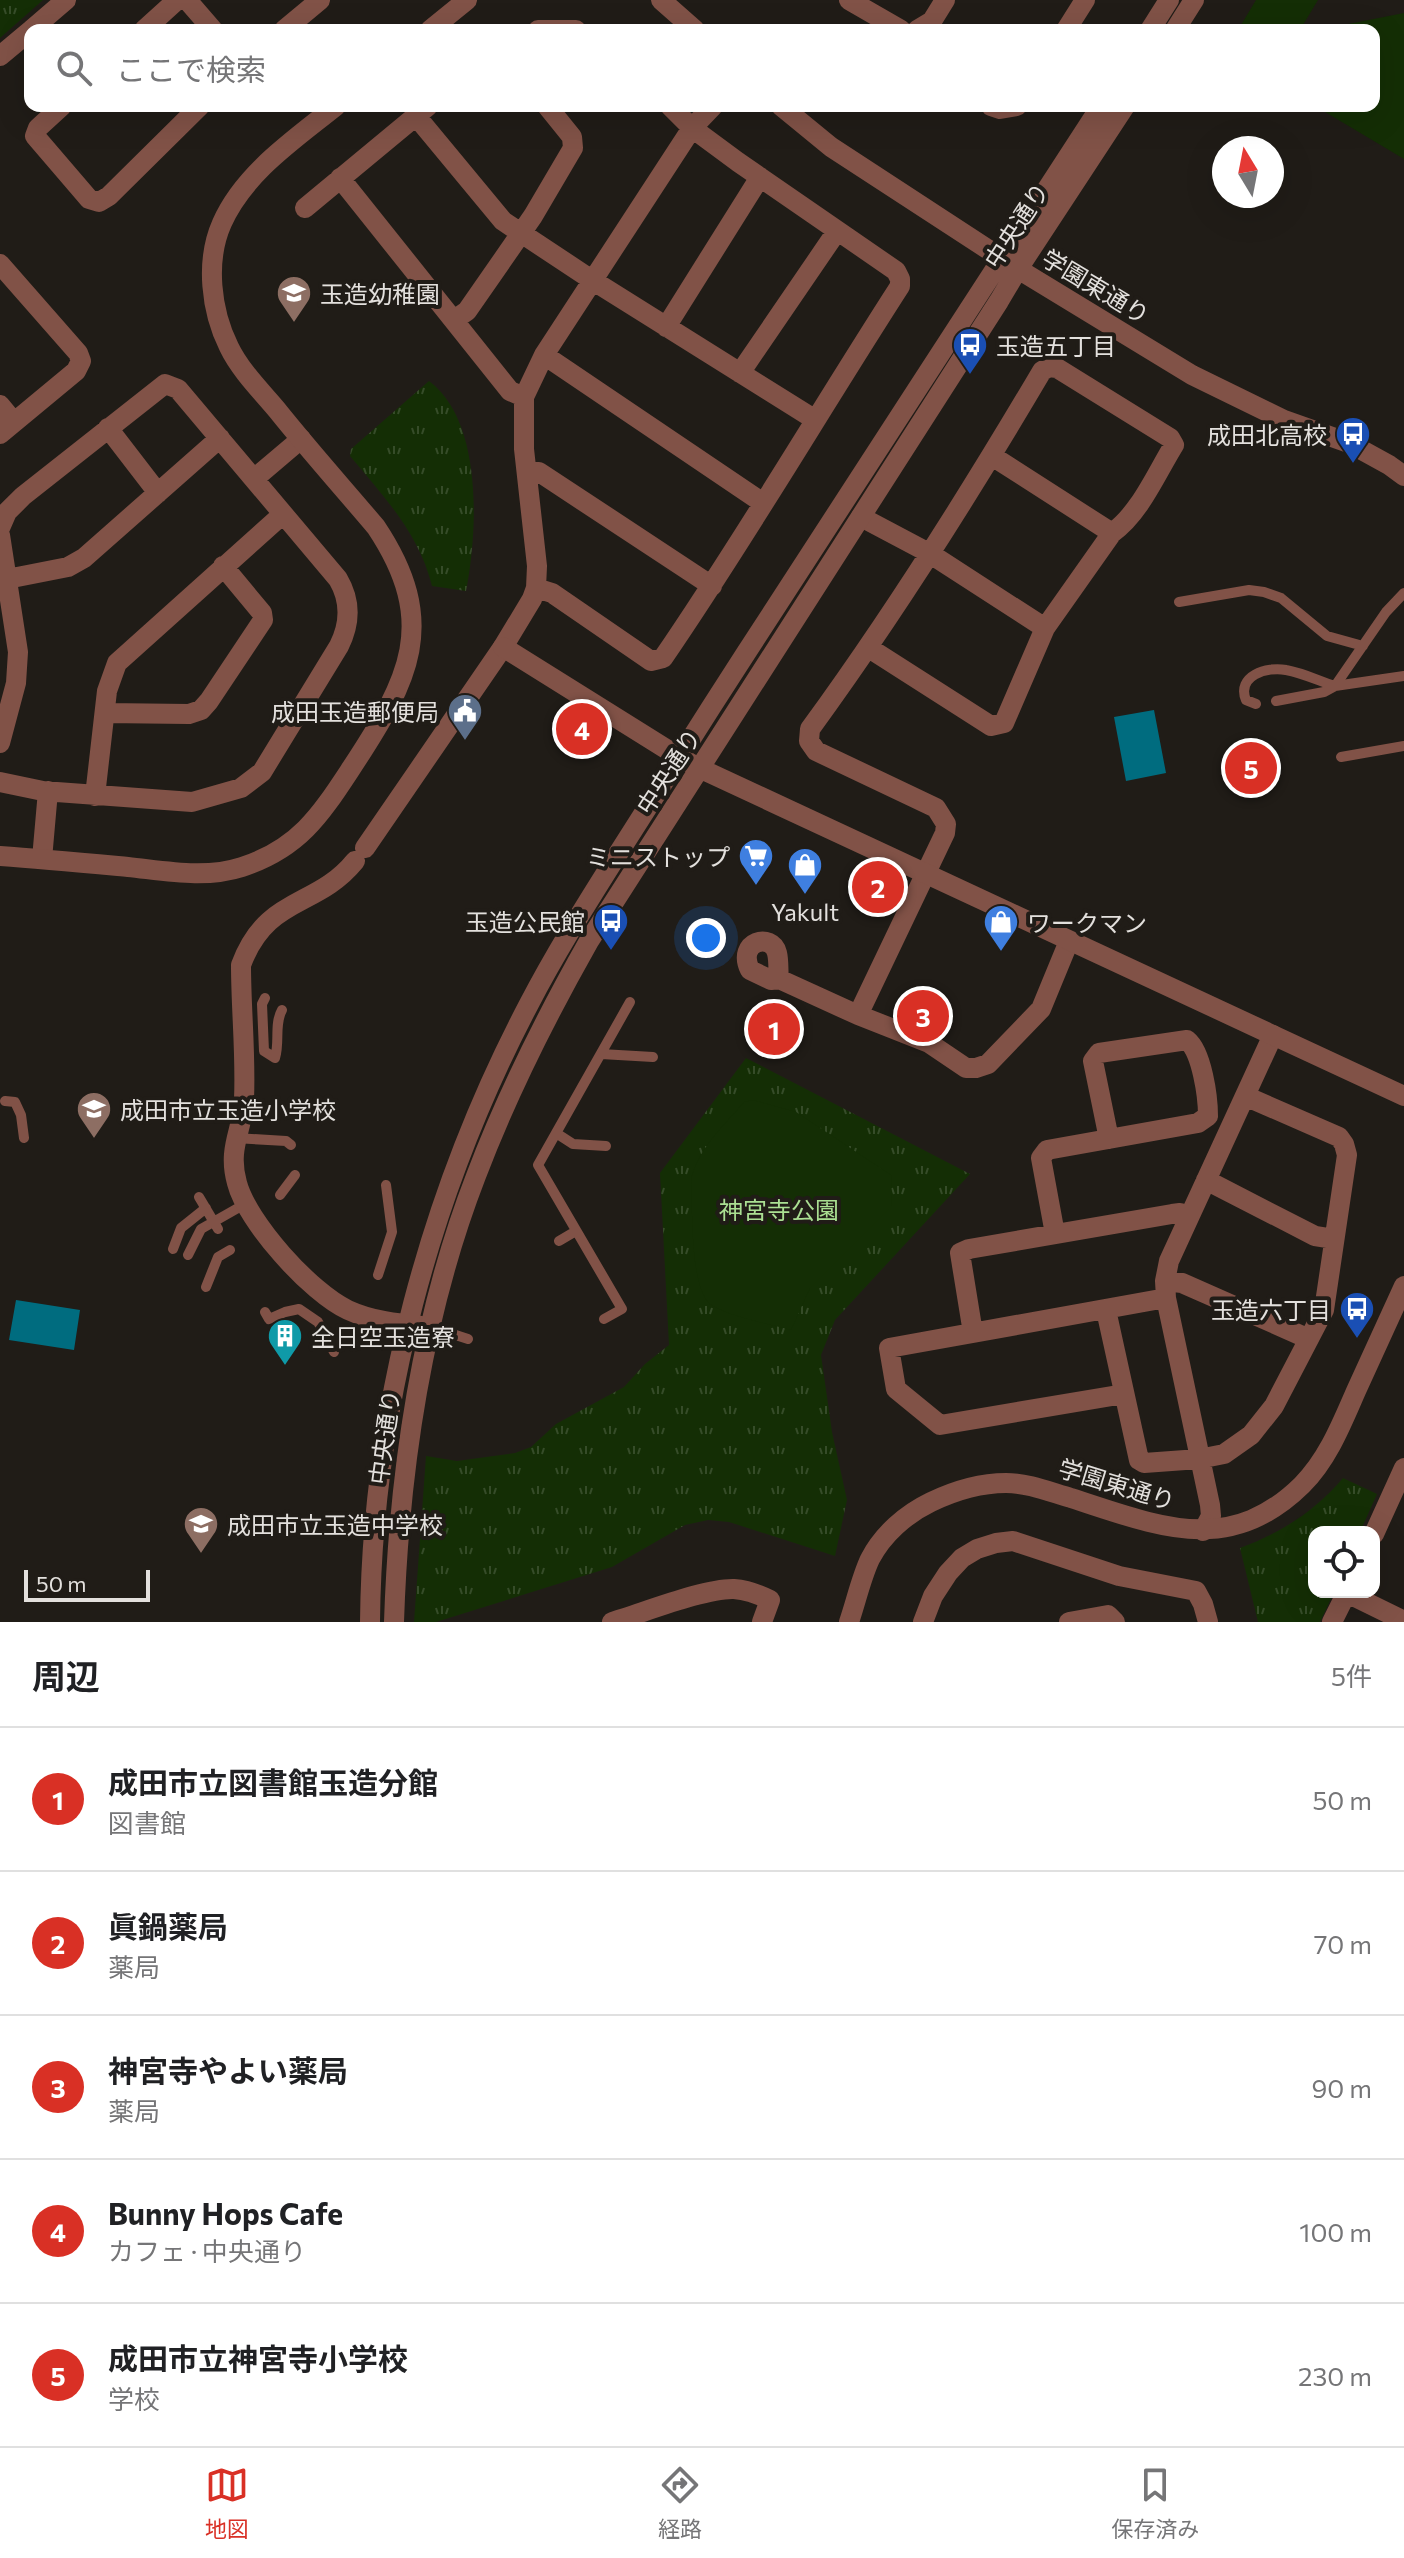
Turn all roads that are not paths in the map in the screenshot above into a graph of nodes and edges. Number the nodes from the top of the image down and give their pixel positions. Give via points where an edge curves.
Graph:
1 (66, 0) edge
2 (177, 0) edge
3 (187, 0) edge
4 (320, 0) edge
5 (467, 0) edge
6 (661, 0) edge
7 (849, 0) edge
8 (945, 0) edge
9 (1085, 0) edge
10 (1169, 0) edge
11 (1194, 0) edge
12 (37, 24) edge
13 (151, 24) edge
14 (208, 24) edge
15 (291, 24) edge
16 (437, 24) edge
17 (688, 24) edge
18 (891, 24) edge
19 (927, 24) edge
20 (1070, 24) edge
21 (1154, 24) edge
22 (1179, 24) edge
23 (24, 35) edge
24 (0, 56) edge
25 (55, 112) edge
26 (194, 112) edge
27 (329, 112) edge
28 (421, 112) edge
29 (423, 112) edge
30 (552, 112) edge
31 (676, 112) edge
32 (707, 112) edge
33 (788, 112) edge
34 (1098, 112) edge
35 (1121, 112) edge
36 (692, 128) junction
37 (760, 177) junction
38 (340, 178) junction
39 (305, 208) dead end
40 (837, 231) junction
41 (522, 232) junction
42 (1010, 264) junction
43 (4, 278) edge
44 (592, 280) junction
45 (454, 320) junction
46 (666, 327) junction
47 (544, 355) junction
48 (740, 373) junction
49 (524, 397) junction
50 (0, 405) edge
51 (814, 419) junction
52 (7, 428) edge
53 (108, 428) junction
54 (220, 438) junction
55 (301, 439) junction
56 (992, 456) junction
57 (527, 472) junction
58 (1404, 476) edge
59 (254, 479) junction
60 (158, 493) junction
61 (763, 503) junction
62 (841, 504) junction
63 (283, 514) junction
64 (861, 517) junction
65 (0, 528) edge
66 (1112, 533) junction
67 (0, 535) edge
68 (929, 553) junction
69 (223, 566) junction
70 (7, 579) junction
71 (712, 586) junction
72 (536, 588) junction
73 (1404, 593) edge
74 (1179, 602) dead end
75 (1045, 628) junction
76 (1363, 646) junction
77 (503, 647) junction
78 (869, 648) junction
79 (1404, 676) edge
80 (1335, 686) junction
81 (1276, 701) dead end
82 (1256, 704) dead end
83 (105, 713) junction
84 (0, 743) edge
85 (1404, 746) edge
86 (679, 757) junction
87 (1341, 757) dead end
88 (701, 769) junction
89 (0, 782) edge
90 (48, 791) junction
91 (95, 796) junction
92 (0, 856) edge
93 (42, 859) junction
94 (924, 873) junction
95 (1069, 941) junction
96 (779, 979) dead end
97 (265, 998) dead end
98 (630, 1002) dead end
99 (282, 1010) dead end
100 (858, 1015) junction
101 (1273, 1035) junction
102 (601, 1054) junction
103 (653, 1057) dead end
104 (1245, 1096) junction
105 (1404, 1096) edge
106 (5, 1101) dead end
107 (1208, 1116) junction
108 (1230, 1128) junction
109 (556, 1133) junction
110 (24, 1138) dead end
111 (235, 1138) junction
112 (1109, 1139) junction
113 (291, 1145) dead end
114 (606, 1146) dead end
115 (295, 1175) dead end
116 (1206, 1180) junction
117 (386, 1185) dead end
118 (280, 1195) dead end
119 (199, 1197) dead end
120 (245, 1204) junction
121 (206, 1208) junction
122 (1189, 1216) junction
123 (216, 1225) junction
124 (576, 1231) junction
125 (1055, 1234) junction
126 (1334, 1239) junction
127 (559, 1241) dead end
128 (173, 1249) dead end
129 (230, 1250) dead end
130 (188, 1255) dead end
131 (378, 1275) dead end
132 (1404, 1286) edge
133 (206, 1287) dead end
134 (1166, 1289) junction
135 (1106, 1310) junction
136 (265, 1312) dead end
137 (604, 1319) dead end
138 (410, 1324) junction
139 (431, 1327) junction
140 (973, 1333) junction
141 (468, 1339) dead end
142 (1309, 1339) junction
143 (334, 1352) dead end
144 (1124, 1394) junction
145 (1199, 1459) junction
146 (1404, 1468) edge
147 (1396, 1505) edge
148 (1380, 1526) edge
149 (1203, 1531) junction
150 (1344, 1598) edge
151 (1359, 1598) edge
152 (1404, 1621) edge
153 (370, 1622) edge
154 (394, 1622) edge
155 (612, 1622) edge
156 (762, 1622) edge
157 (849, 1622) edge
158 (923, 1622) edge
159 (1069, 1622) edge
160 (1115, 1622) edge
161 (1208, 1622) edge
162 (1332, 1622) edge

1 - 12 street
2 - 13 street
3 - 14 street
4 - 15 street
5 - 16 street
6 - 17 street
7 - 18 street
8 - 19 street
9 - 20 street
10 - 21 street
11 - 22 street
23 - 24 street
25 - 26 street via 35,136 89,199 99,202
27 - 55 street via 244,188 222,222 213,252 216,309 230,351
28 - 38 street
29 - 41 street via 503,221
30 - 41 street via 572,137 573,148
31 - 36 street
32 - 36 street
33 - 42 street, 学園東通り via 831,147
34 - 42 street, 中央通り
35 - 42 street, 中央通り
36 - 37 street
36 - 44 street
37 - 40 street
37 - 46 street
38 - 39 street
38 - 45 street
40 - 48 street
40 - 51 street via 896,271 900,286
41 - 44 street
41 - 45 street via 467,311
42 - 58 street, 学園東通り via 1192,375 1284,420 1349,443
42 - 62 street, 中央通り
42 - 64 street, 中央通り
43 - 52 street via 81,361 76,371
44 - 46 street
44 - 47 street
45 - 49 street via 510,391
46 - 48 street
47 - 49 street
47 - 61 street
48 - 51 street
49 - 57 street
50 - 52 street
51 - 61 street
53 - 54 street via 165,384 178,389
53 - 60 street
53 - 65 street via 23,496
54 - 59 street
54 - 60 street
55 - 59 street
55 - 93 street via 376,527 408,595 407,664 372,735 318,818 281,849 243,867 202,874
56 - 66 street
56 - 66 street via 1049,367 1170,438 1174,445 1136,508
56 - 68 street
57 - 71 street via 539,472
57 - 72 street
59 - 63 street
60 - 70 street via 84,558 68,567
61 - 71 street
62 - 64 lane
62 - 86 street, 中央通り
63 - 69 street
63 - 91 street via 338,579 348,624 262,772 241,788 192,802
64 - 68 street
64 - 88 street, 中央通り
66 - 75 street
67 - 70 street
68 - 75 street
68 - 78 street
69 - 83 street via 117,663
69 - 83 street via 263,620 209,701 201,710 172,716
70 - 84 street via 18,652 16,683
71 - 72 street via 663,658 651,661 552,593
72 - 77 street
73 - 76 lane
74 - 76 lane via 1264,592 1281,598 1327,636
75 - 78 street via 1004,723 991,726
76 - 80 lane
77 - 86 street
77 - 111 street via 346,873 274,916 249,945 241,965 244,1102
78 - 94 street via 810,729 809,741 816,751 942,814 945,833
79 - 80 lane
80 - 81 lane
80 - 82 lane via 1284,669 1255,674 1245,681 1242,692
83 - 91 street
85 - 87 lane
86 - 88 street
86 - 138 street, 中央通り via 568,934 500,1062 455,1171
88 - 94 street
88 - 139 street, 中央通り via 544,1019 475,1178
89 - 90 street
90 - 91 street
90 - 93 street
92 - 93 street
94 - 95 street
94 - 100 street
95 - 100 street via 1041,1009 988,1064 966,1068 929,1043
95 - 101 street
96 - 100 street
97 - 99 lane via 264,1051 275,1058
98 - 102 lane
101 - 104 street
101 - 105 street
102 - 103 lane
102 - 109 lane
104 - 108 street
104 - 126 street via 1339,1137 1344,1144 1347,1155
106 - 110 lane via 15,1102
107 - 108 street
107 - 112 street via 1198,1123
107 - 112 street via 1196,1052 1187,1040 1099,1053 1093,1061
108 - 116 street
109 - 114 lane via 573,1144
109 - 124 lane via 538,1165
111 - 113 lane
111 - 120 street via 234,1167
112 - 125 street via 1047,1150 1041,1158
115 - 118 lane
116 - 122 street
116 - 126 street via 1315,1236
117 - 131 lane via 392,1232
119 - 121 lane
120 - 123 lane
120 - 138 street via 281,1254 317,1288 366,1317
121 - 123 lane
121 - 128 lane via 181,1228
122 - 125 street via 1180,1213
122 - 134 street via 1169,1261
123 - 130 lane via 201,1229
124 - 127 lane
124 - 137 lane via 622,1309
125 - 140 street via 960,1253
126 - 142 street via 1324,1310
129 - 133 lane via 218,1257
132 - 149 street, 学園東通り via 1318,1466 1265,1513
134 - 135 street
134 - 142 street via 1182,1283
134 - 145 street
135 - 140 street
135 - 144 street
136 - 143 lane via 269,1319 299,1309 318,1322
138 - 139 street
138 - 153 street, 中央通り via 381,1473
139 - 141 lane
139 - 154 street, 中央通り via 403,1477
140 - 144 street via 889,1348 896,1389 940,1425
142 - 145 street via 1260,1426 1224,1454
144 - 145 street via 1139,1460
145 - 149 street via 1211,1516
146 - 147 street
147 - 148 street
149 - 157 street, 学園東通り via 1152,1524 1010,1483 957,1489 913,1511 892,1529 871,1558
150 - 162 street
151 - 152 street
155 - 156 street via 732,1589 770,1600
158 - 161 street via 933,1596 962,1558 1013,1541 1119,1576 1196,1591
159 - 160 street via 1108,1615

